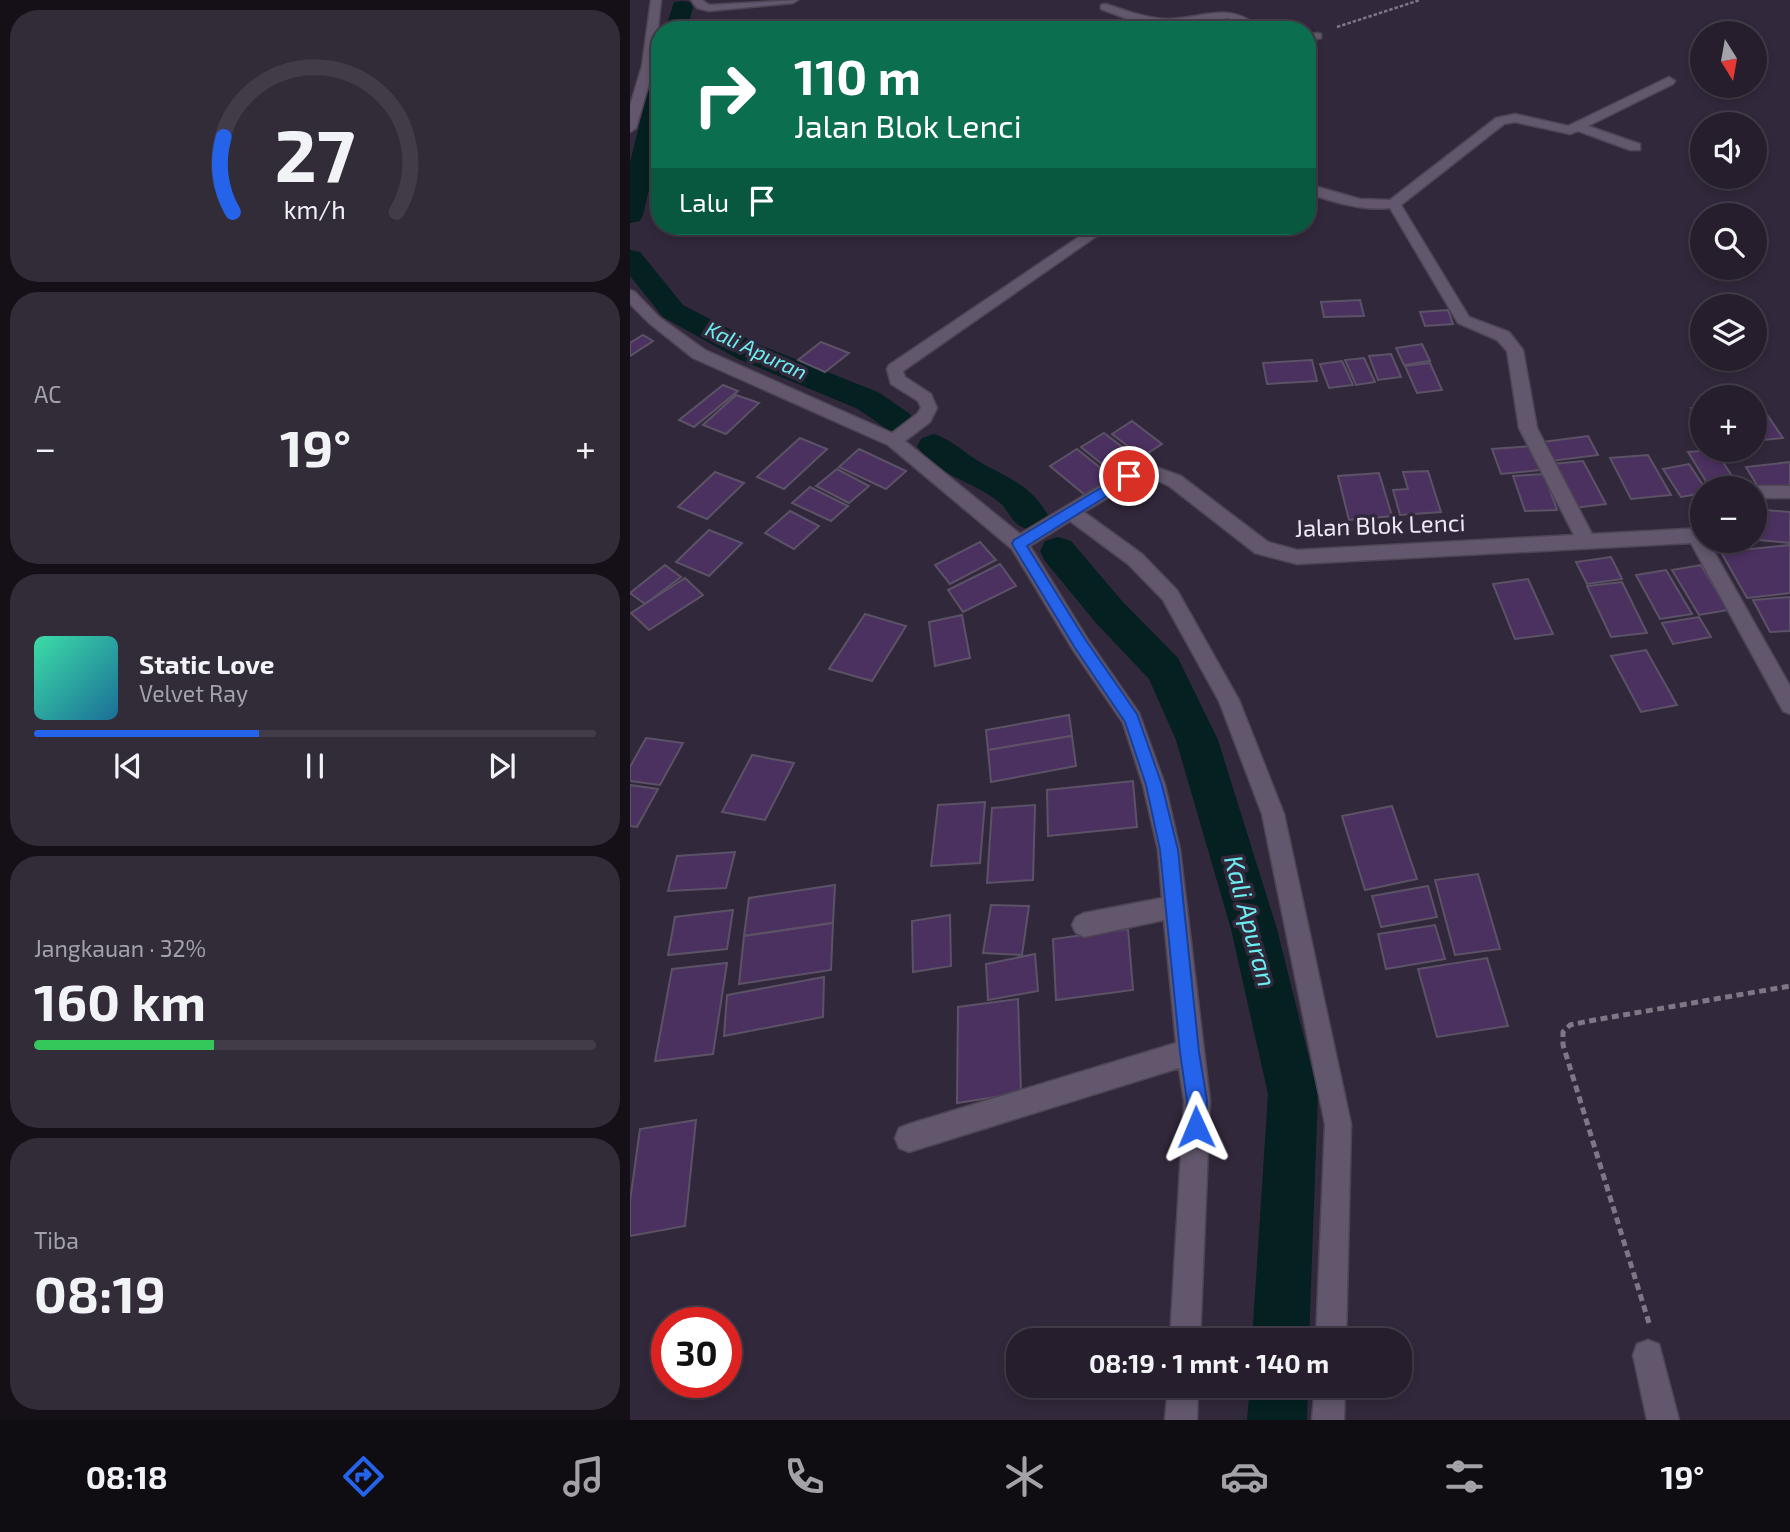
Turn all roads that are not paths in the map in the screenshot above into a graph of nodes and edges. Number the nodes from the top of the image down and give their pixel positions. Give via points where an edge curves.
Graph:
1 (656, 0) edge
2 (696, 0) edge
3 (793, 0) edge
4 (1105, 7) dead end
5 (655, 21) edge
6 (1160, 21) edge
7 (1177, 21) edge
8 (1243, 21) edge
9 (651, 73) edge
10 (1669, 81) dead end
11 (630, 126) edge
12 (1577, 126) junction
13 (1635, 147) dead end
14 (1316, 191) edge
15 (1394, 204) junction
16 (1091, 235) edge
17 (630, 295) edge
18 (894, 441) junction
19 (1767, 492) edge
20 (1790, 492) edge
21 (1069, 511) junction
22 (1690, 536) edge
23 (1586, 540) junction
24 (1019, 544) junction
25 (1709, 553) edge
26 (1790, 705) edge
27 (1173, 907) junction
28 (1084, 925) dead end
29 (1189, 1052) junction
30 (909, 1138) dead end
31 (1186, 1328) edge
32 (1331, 1328) edge
33 (1648, 1356) road end
34 (1182, 1398) edge
35 (1329, 1398) edge
36 (1181, 1420) edge
37 (1328, 1420) edge
38 (1663, 1420) edge

1 - 5 street
2 - 3 street via 709,8
4 - 6 street via 1130,17
7 - 8 street via 1229,15
9 - 11 street
10 - 12 street
12 - 13 street
12 - 15 street via 1564,130 1514,118 1500,121
14 - 15 street via 1350,203
15 - 23 street via 1463,320 1503,336 1516,350 1528,429
16 - 18 street via 895,369 897,380 925,398 929,408 924,418
17 - 18 street via 699,354
18 - 24 street
19 - 20 street
21 - 23 street, Jalan Blok Lenci via 1129,476 1153,472 1175,481 1262,548 1297,557
21 - 24 street, Jalan Blok Lenci
21 - 32 street via 1135,559 1170,595 1229,700 1273,814 1338,1124
22 - 23 street, Jalan Blok Lenci
24 - 27 street via 1132,719 1169,850
25 - 26 street
27 - 28 street
27 - 29 street
29 - 30 street
29 - 31 street via 1197,1101
33 - 38 street
34 - 36 street
35 - 37 street

